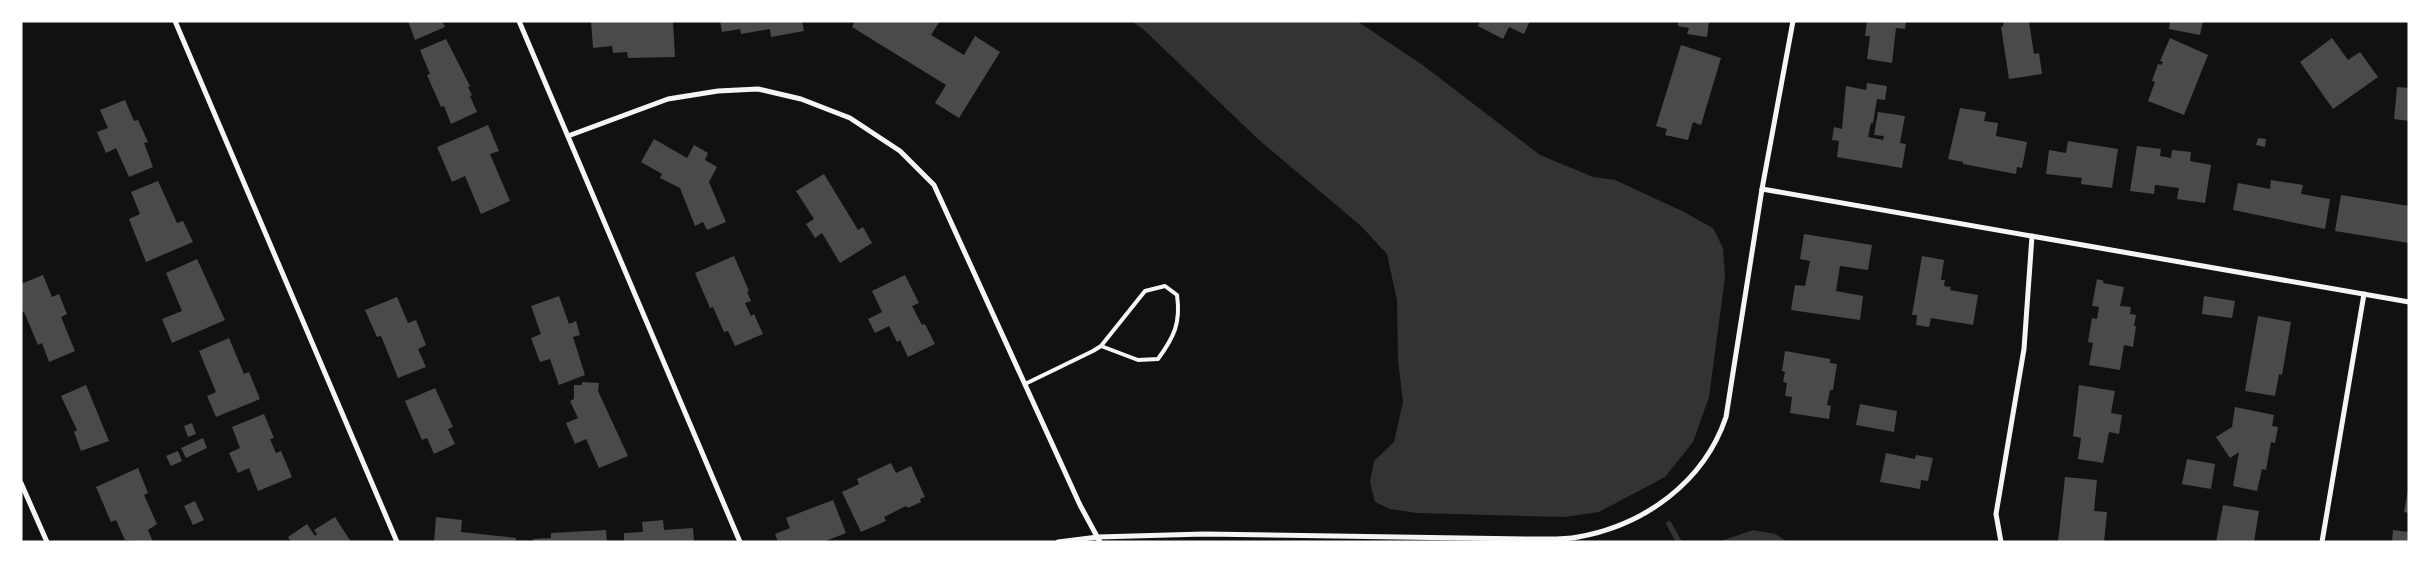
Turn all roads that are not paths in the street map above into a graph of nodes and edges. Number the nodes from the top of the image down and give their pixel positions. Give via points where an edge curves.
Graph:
1 (175, 21) edge
2 (519, 21) edge
3 (1793, 21) edge
4 (568, 136) junction
5 (1762, 189) junction
6 (2032, 236) junction
7 (2364, 294) junction
8 (2409, 302) edge
9 (1101, 346) junction
10 (1025, 384) junction
11 (21, 483) edge
12 (1099, 539) edge
13 (47, 542) edge
14 (398, 542) edge
15 (740, 542) edge
16 (1058, 542) edge
17 (2001, 542) edge
18 (2322, 542) edge

1 - 14 street
2 - 4 street
3 - 5 street
4 - 10 street via 668,99 758,89 801,99 850,118 900,151 934,185
4 - 15 street
5 - 6 street
5 - 12 street via 1730,401 1720,433 1694,475 1666,500 1624,523 1576,537 1532,539 1261,534
6 - 7 street
6 - 17 street via 2024,349 1996,514
7 - 8 street
7 - 18 street
9 - 9 lane via 1145,291 1165,286 1176,295 1179,310 1174,337 1158,359 1138,360
9 - 10 lane
10 - 12 street
11 - 13 street
12 - 16 street

